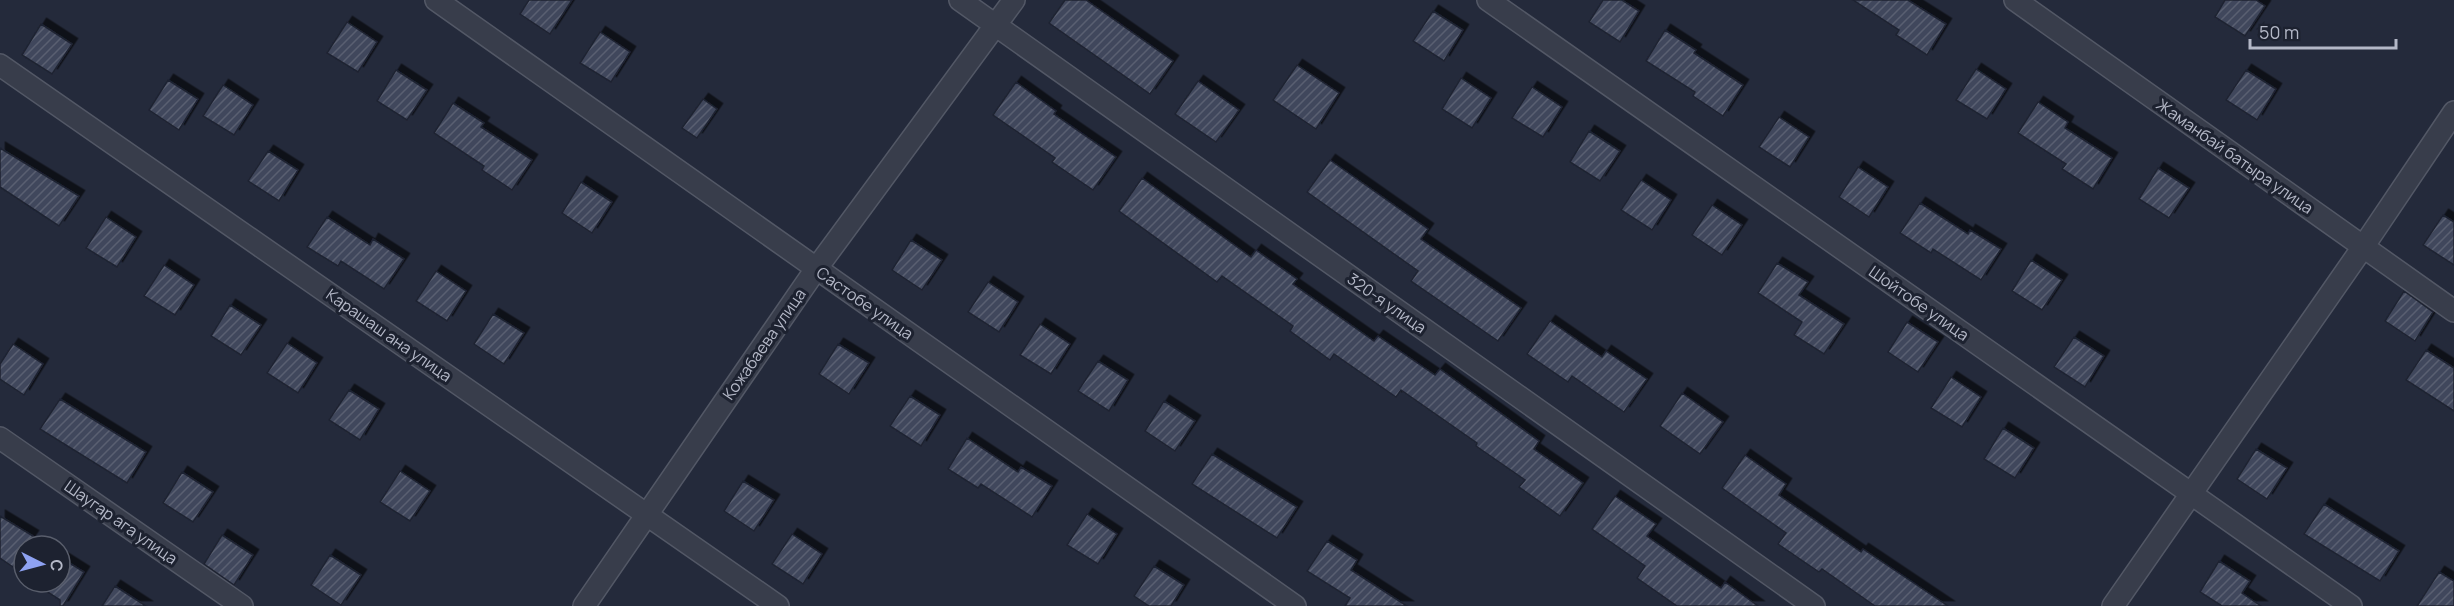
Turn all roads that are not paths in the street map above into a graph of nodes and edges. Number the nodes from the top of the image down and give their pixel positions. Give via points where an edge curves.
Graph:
1 (435, 0) edge
2 (960, 0) edge
3 (1014, 0) edge
4 (1488, 0) edge
5 (2015, 0) edge
6 (996, 25) junction
7 (0, 65) edge
8 (2454, 112) edge
9 (2363, 247) junction
10 (816, 268) junction
11 (2454, 311) edge
12 (0, 438) edge
13 (2192, 494) junction
14 (646, 513) junction
15 (242, 606) edge
16 (584, 606) edge
17 (778, 606) edge
18 (1295, 606) edge
19 (1815, 606) edge
20 (2113, 606) edge
21 (2351, 606) edge

1 - 10 street, Састобе улица
2 - 6 street, 320-я улица
3 - 6 street, Кожабаева улица
4 - 13 street, Шойтобе улица
5 - 9 street, Жаманбай батыра улица
6 - 10 street, Кожабаева улица
6 - 19 street, 320-я улица
7 - 14 street, Карашаш ана улица
8 - 9 street
9 - 11 street, Жаманбай батыра улица
9 - 13 street
10 - 14 street, Кожабаева улица
10 - 18 street, Састобе улица
12 - 15 street, Шаугар ага улица
13 - 20 street
13 - 21 street, Шойтобе улица
14 - 16 street, Кожабаева улица
14 - 17 street, Карашаш ана улица

